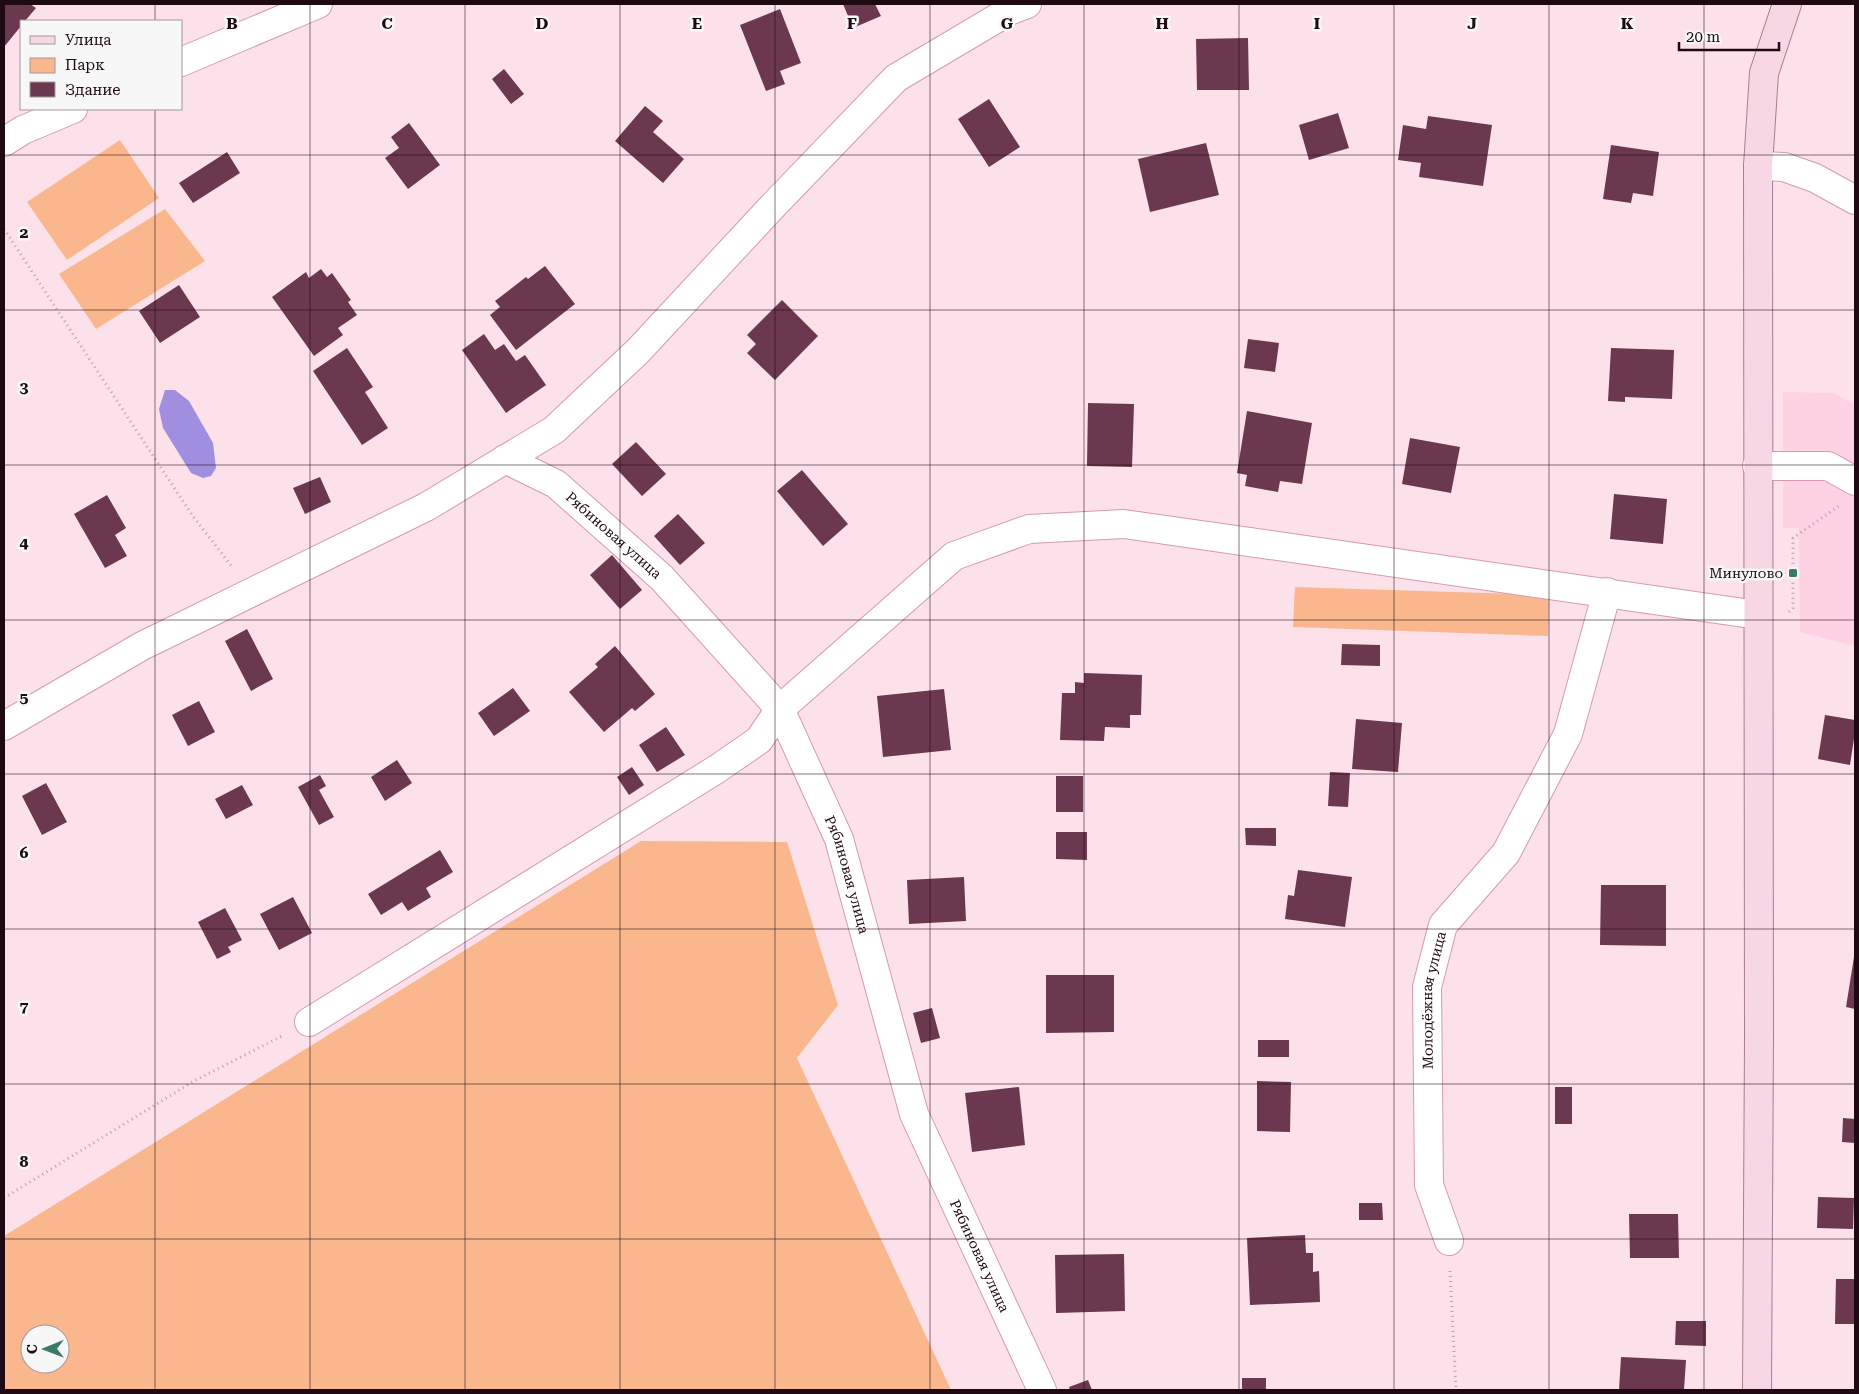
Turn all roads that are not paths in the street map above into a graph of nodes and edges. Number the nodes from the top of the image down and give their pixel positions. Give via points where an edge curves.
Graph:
1 (318, 4) edge
2 (1027, 4) edge
3 (1787, 4) edge
4 (182, 62) edge
5 (71, 110) edge
6 (4, 142) edge
7 (1758, 166) junction
8 (1855, 200) edge
9 (505, 459) junction
10 (1757, 466) junction
11 (1855, 481) edge
12 (1607, 592) junction
13 (1758, 615) junction
14 (780, 709) junction
15 (4, 726) edge
16 (309, 1022) road end
17 (1449, 1241) road end
18 (1042, 1390) edge
19 (1757, 1390) edge

1 - 4 street
2 - 9 street via 1009,11 896,78 638,351 554,430
3 - 7 main road via 1764,73
5 - 6 street via 23,130
7 - 8 street via 1784,167 1815,178
7 - 10 main road
9 - 14 street, Рябиновая улица via 556,484 662,578
9 - 15 street via 426,507 142,646
10 - 11 street via 1828,466
10 - 13 main road
12 - 13 street
12 - 14 street via 1124,524 1028,529 954,556
12 - 17 street, Молодёжная улица via 1568,734 1506,852 1443,925 1427,987 1429,1185
13 - 19 main road
14 - 16 street via 759,740 718,769
14 - 18 street, Рябиновая улица via 839,839 914,1114

